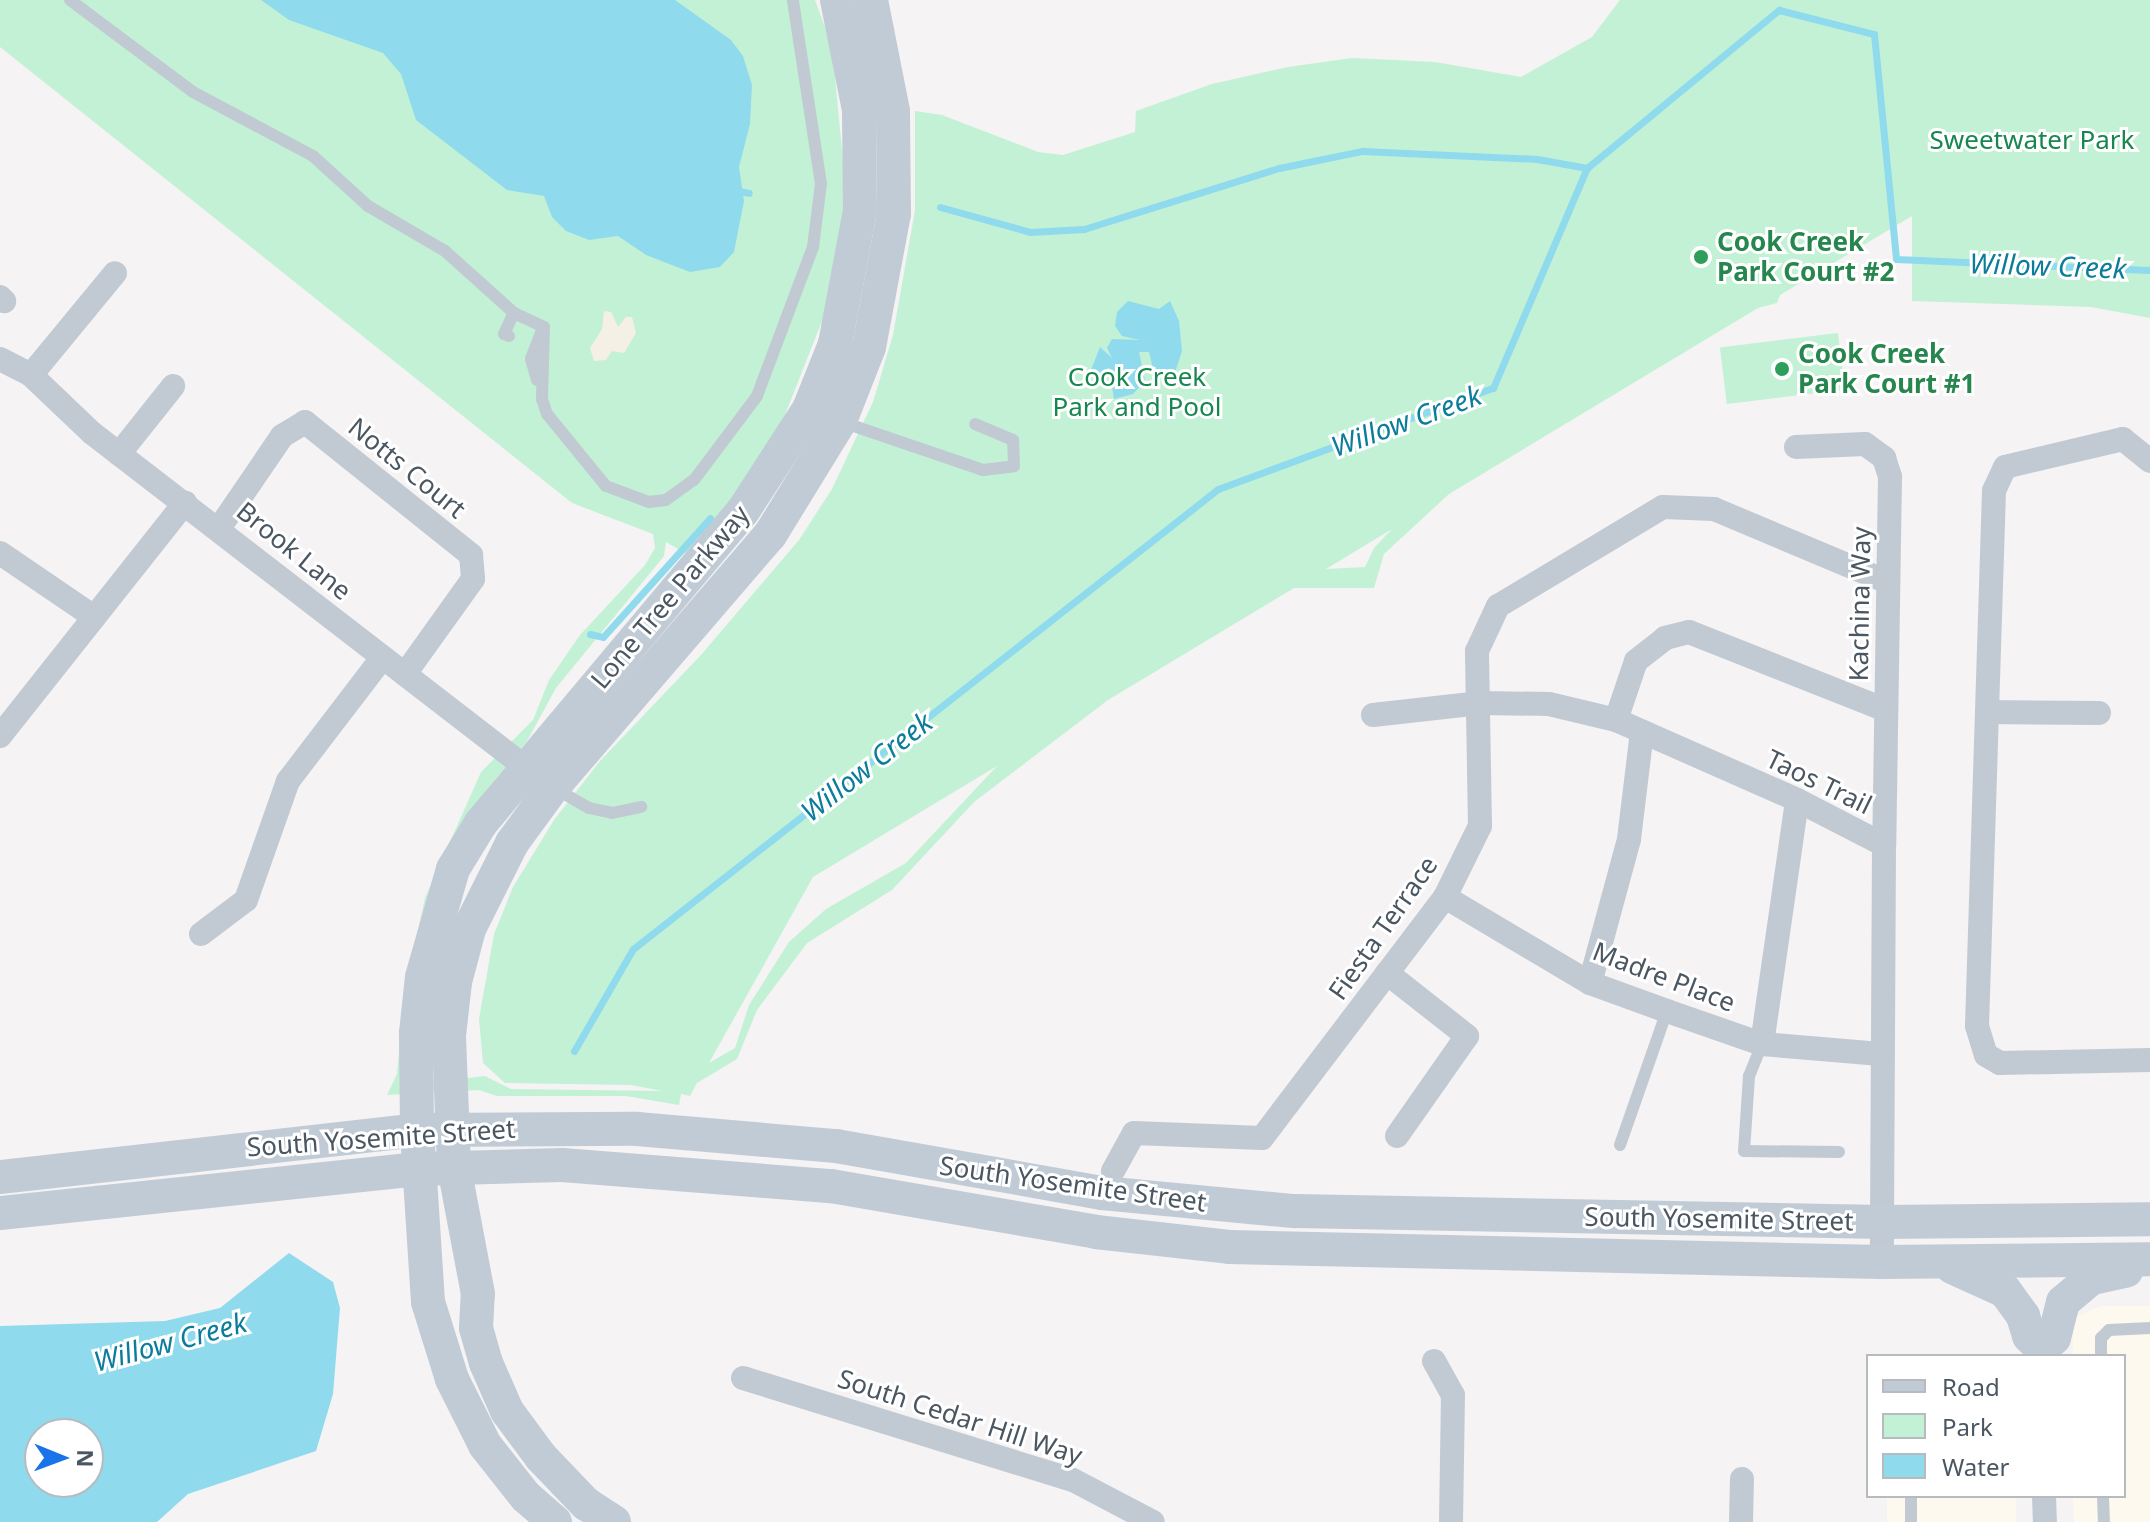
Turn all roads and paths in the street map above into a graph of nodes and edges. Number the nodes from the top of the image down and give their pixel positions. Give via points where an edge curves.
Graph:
1 (70, 0) edge
2 (793, 0) edge
3 (837, 0) edge
4 (871, 0) edge
5 (115, 273) dead end
6 (514, 313) junction
7 (509, 336) dead end
8 (0, 359) edge
9 (31, 375) junction
10 (173, 386) dead end
11 (825, 415) junction
12 (975, 424) dead end
13 (1796, 447) dead end
14 (119, 454) junction
15 (2150, 461) edge
16 (185, 503) junction
17 (220, 527) junction
18 (0, 553) edge
19 (1888, 582) junction
20 (94, 617) junction
21 (382, 658) junction
22 (405, 674) junction
23 (1480, 703) junction
24 (1886, 710) junction
25 (1987, 712) junction
26 (2099, 713) dead end
27 (1373, 715) dead end
28 (1616, 720) junction
29 (1642, 732) junction
30 (0, 736) edge
31 (524, 767) junction
32 (553, 787) junction
33 (1797, 800) junction
34 (641, 807) dead end
35 (1884, 845) junction
36 (1445, 897) junction
37 (201, 934) dead end
38 (1387, 973) junction
39 (1590, 983) junction
40 (1667, 1011) junction
41 (1762, 1044) junction
42 (1881, 1054) junction
43 (2150, 1060) edge
44 (452, 1128) junction
45 (417, 1130) junction
46 (1397, 1136) dead end
47 (1620, 1145) dead end
48 (1839, 1152) dead end
49 (454, 1167) junction
50 (419, 1169) junction
51 (1113, 1171) dead end
52 (0, 1177) edge
53 (0, 1213) edge
54 (2150, 1219) edge
55 (1882, 1222) junction
56 (1882, 1262) junction
57 (1941, 1262) junction
58 (2150, 1262) edge
59 (2150, 1328) edge
60 (2042, 1353) edge
61 (2101, 1354) edge
62 (1434, 1361) dead end
63 (743, 1378) dead end
64 (1742, 1479) dead end
65 (1911, 1498) edge
66 (2044, 1498) edge
67 (2103, 1498) edge
68 (555, 1522) edge
69 (614, 1522) edge
70 (1153, 1522) edge
71 (1451, 1522) edge
72 (1741, 1522) edge
73 (1911, 1522) edge
74 (2045, 1522) edge
75 (2104, 1522) edge

1 - 6 lane via 193,92 313,156 386,219 464,264
2 - 6 lane via 822,202 813,247 757,396 694,480 666,500 649,502 606,486 554,425 542,399 547,338 543,327
3 - 11 main road, Lone Tree Parkway via 859,110 860,211
4 - 11 main road, Lone Tree Parkway via 893,111 894,214 869,347
5 - 9 street
6 - 7 lane via 504,334
8 - 9 street, Brook Lane
9 - 14 street, Brook Lane
10 - 14 street
11 - 12 lane via 983,470 1014,466 1013,440
11 - 31 main road, Lone Tree Parkway
11 - 32 main road, Lone Tree Parkway via 770,535
13 - 19 street, Kachina Way via 1865,444 1884,458 1890,477
14 - 16 street, Brook Lane
15 - 25 street via 2123,439 2005,467 1994,491
16 - 17 street, Brook Lane
16 - 20 street
17 - 21 street, Brook Lane
17 - 22 street, Notts Court via 282,436 305,422 471,555 473,579
18 - 20 street
19 - 23 street, Fiesta Terrace via 1714,509 1663,507 1498,606 1477,651
19 - 24 street, Kachina Way
20 - 30 street
21 - 22 street, Brook Lane
21 - 37 street via 288,781 246,900
22 - 31 street, Brook Lane
23 - 27 street, Taos Trail
23 - 28 street, Taos Trail via 1549,704
23 - 36 street, Fiesta Terrace via 1480,826
24 - 28 street via 1689,632 1665,638 1636,661
24 - 35 street, Kachina Way
25 - 26 street
25 - 43 street via 1977,1026 1986,1055 2000,1063
28 - 29 street, Taos Trail
29 - 33 street, Taos Trail
29 - 39 street via 1629,839
31 - 32 street, Brook Lane
31 - 45 main road, Lone Tree Parkway via 453,869 435,921 416,1033
32 - 34 lane via 589,808 612,813
32 - 44 main road, Lone Tree Parkway via 512,843 469,929 449,1035
33 - 35 street, Taos Trail
33 - 41 street
35 - 42 street, Taos Trail
36 - 38 street, Fiesta Terrace
36 - 39 street, Madre Place
38 - 46 street via 1467,1036
38 - 51 street, Fiesta Terrace via 1262,1138 1134,1133
39 - 40 street, Madre Place
40 - 41 street, Madre Place
40 - 47 lane
41 - 42 street, Madre Place
41 - 48 lane via 1749,1076 1744,1151
42 - 55 street, Taos Trail
44 - 45 main road, South Yosemite Street
44 - 49 main road, Lone Tree Parkway
44 - 55 main road, South Yosemite Street via 637,1129 751,1137 836,1146 1102,1193 1294,1211
45 - 50 main road, Lone Tree Parkway
45 - 52 main road, South Yosemite Street
49 - 50 main road, South Yosemite Street
49 - 56 main road, South Yosemite Street via 562,1165 748,1177 1096,1232 1229,1247
49 - 69 main road, Lone Tree Parkway via 478,1294 476,1328 502,1399 541,1457 586,1504
50 - 53 main road, South Yosemite Street
50 - 68 main road, Lone Tree Parkway via 428,1302 452,1379 485,1445 526,1497
54 - 55 main road, South Yosemite Street
55 - 56 street, Taos Trail
56 - 57 main road, South Yosemite Street
57 - 58 main road, South Yosemite Street
57 - 60 main road via 2005,1291
58 - 60 main road via 2092,1278 2063,1302 2054,1338
59 - 61 lane via 2109,1330 2101,1338
62 - 71 street via 1453,1395
63 - 70 street, South Cedar Hill Way via 1073,1480
64 - 72 street
65 - 73 lane
66 - 74 street
67 - 75 lane

